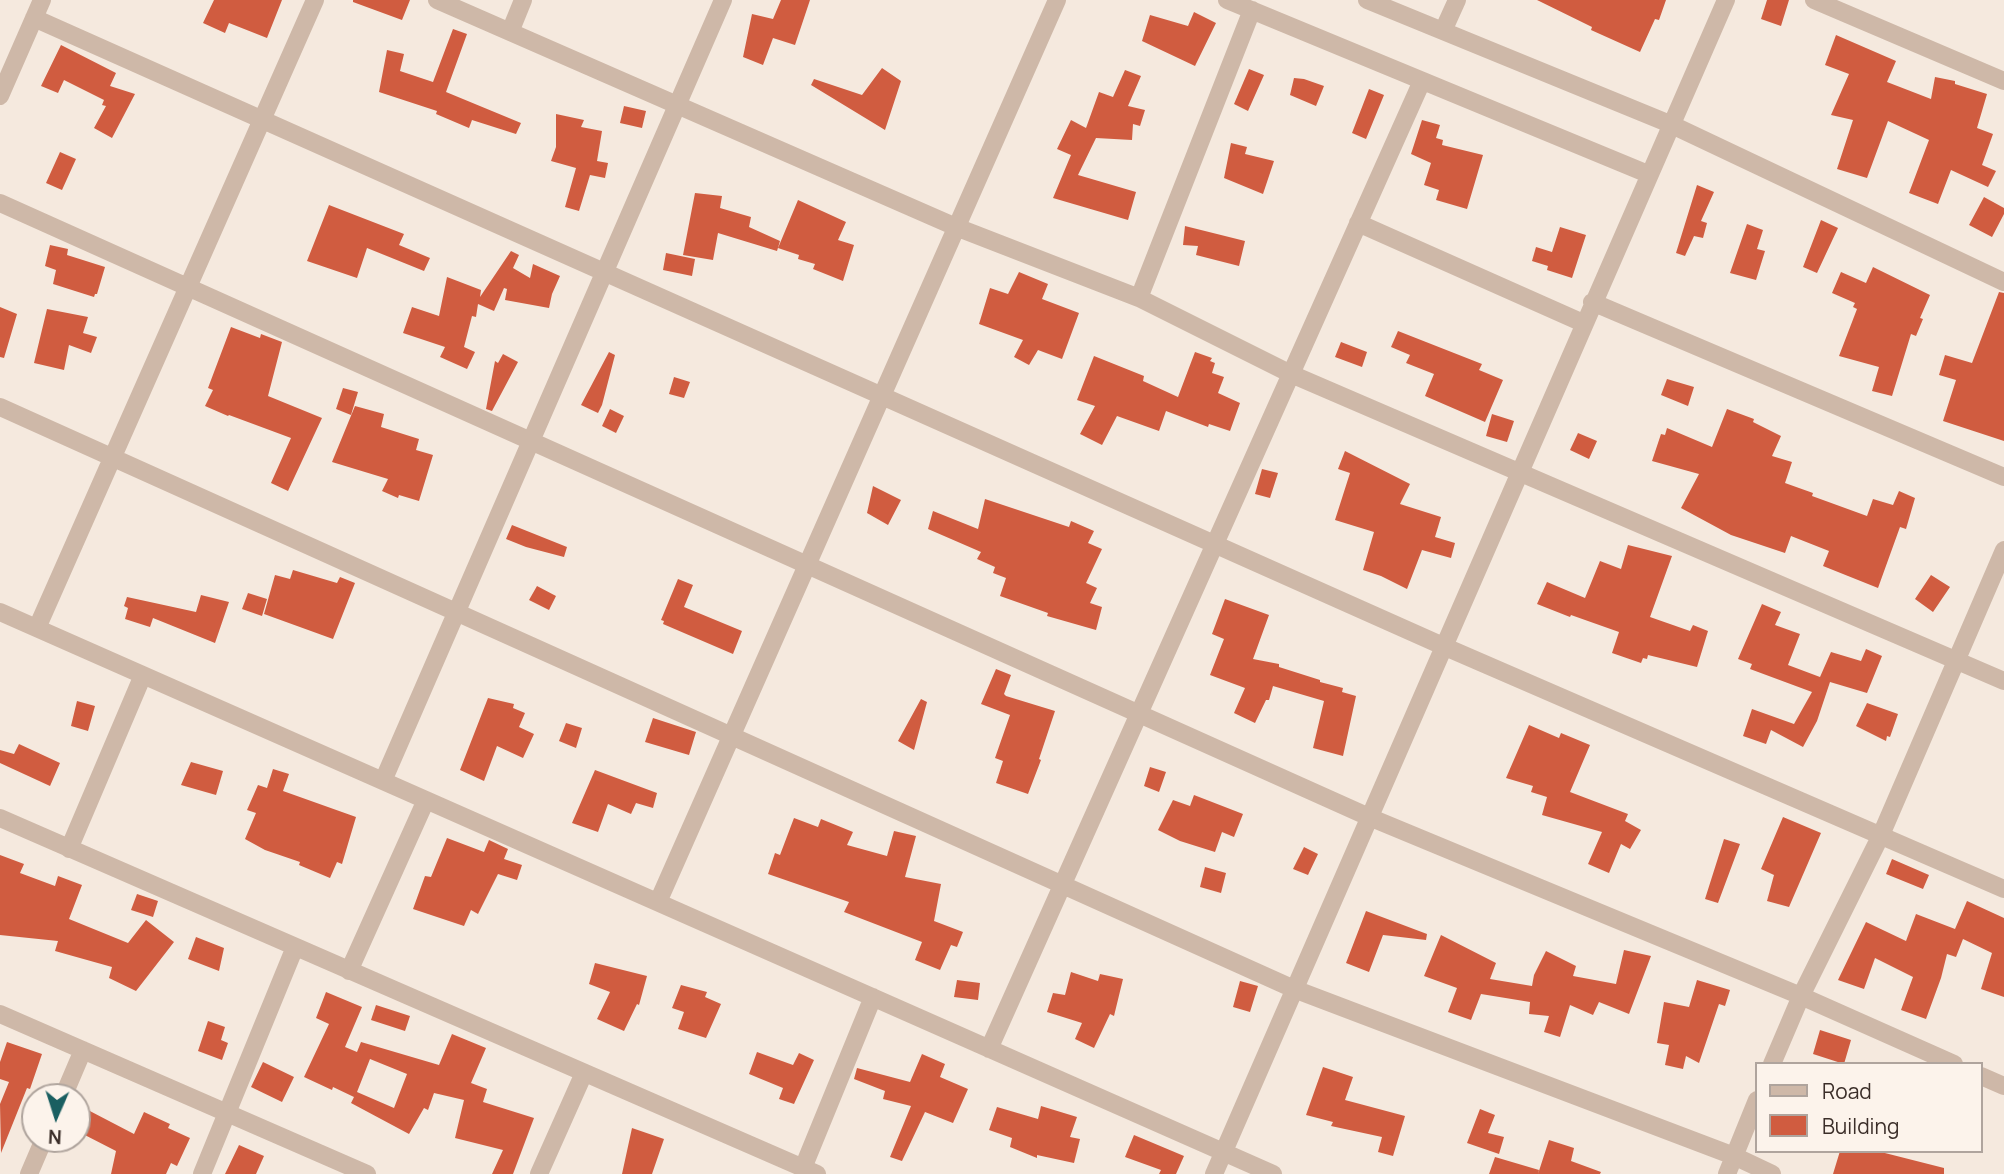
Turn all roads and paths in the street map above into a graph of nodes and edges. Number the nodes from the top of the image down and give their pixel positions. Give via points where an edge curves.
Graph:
1 (43, 0) edge
2 (315, 0) edge
3 (437, 0) edge
4 (523, 0) edge
5 (723, 0) edge
6 (1057, 0) edge
7 (1227, 0) edge
8 (1367, 0) edge
9 (1457, 0) edge
10 (1726, 0) edge
11 (1814, 0) edge
12 (1252, 10) junction
13 (34, 18) junction
14 (1443, 31) junction
15 (510, 32) junction
16 (1422, 81) junction
17 (2004, 81) edge
18 (0, 96) edge
19 (677, 105) junction
20 (262, 120) junction
21 (1670, 124) junction
22 (1648, 174) junction
23 (0, 203) edge
24 (1358, 222) junction
25 (956, 227) junction
26 (605, 272) junction
27 (2004, 282) edge
28 (188, 288) junction
29 (1139, 298) junction
30 (1592, 302) junction
31 (1583, 323) junction
32 (1291, 374) junction
33 (882, 396) junction
34 (0, 407) edge
35 (531, 441) junction
36 (113, 458) junction
37 (1518, 473) junction
38 (2004, 477) edge
39 (1214, 544) junction
40 (2004, 550) edge
41 (807, 565) junction
42 (0, 612) edge
43 (456, 612) junction
44 (37, 628) junction
45 (1443, 646) junction
46 (1957, 660) junction
47 (143, 675) junction
48 (2004, 681) edge
49 (1138, 714) junction
50 (731, 736) junction
51 (383, 781) junction
52 (426, 800) junction
53 (1369, 817) junction
54 (0, 818) edge
55 (1881, 835) junction
56 (69, 849) junction
57 (1062, 885) junction
58 (2004, 889) edge
59 (658, 902) junction
60 (295, 947) junction
61 (349, 971) junction
62 (1294, 989) junction
63 (1801, 996) junction
64 (873, 997) junction
65 (0, 1014) edge
66 (989, 1049) junction
67 (83, 1051) junction
68 (1773, 1062) edge
69 (1950, 1062) edge
70 (584, 1073) junction
71 (1983, 1077) edge
72 (69, 1083) edge
73 (2004, 1086) edge
74 (1756, 1102) edge
75 (228, 1113) junction
76 (38, 1153) edge
77 (1223, 1153) junction
78 (1734, 1156) junction
79 (810, 1171) edge
80 (29, 1174) edge
81 (202, 1174) edge
82 (366, 1174) edge
83 (539, 1174) edge
84 (1214, 1174) edge
85 (1273, 1174) edge
86 (1727, 1174) edge
87 (1772, 1174) edge

1 - 13 street
2 - 20 street
3 - 15 street
4 - 15 street
5 - 19 street
6 - 25 street
7 - 12 street
8 - 14 street
9 - 14 street
10 - 21 street
11 - 17 street
12 - 16 street
12 - 29 street
13 - 18 street
13 - 20 street
14 - 21 street
15 - 19 street
16 - 22 street
16 - 24 street
19 - 25 street
19 - 26 street
20 - 26 street
20 - 28 street
21 - 22 street
21 - 27 street
22 - 30 street
23 - 28 street
24 - 31 street
24 - 32 street
25 - 29 street
25 - 33 street
26 - 33 street
26 - 35 street
28 - 35 street
28 - 36 street
29 - 32 street
30 - 31 street
30 - 38 street
31 - 37 street
32 - 37 street
32 - 39 street
33 - 39 street
33 - 41 street
34 - 36 street
35 - 41 street
35 - 43 street
36 - 43 street
36 - 44 street
37 - 45 street
37 - 46 street
39 - 45 street
39 - 49 street
40 - 46 street
41 - 49 street
41 - 50 street
42 - 44 street
43 - 50 street
43 - 51 street
44 - 47 street
45 - 53 street
45 - 55 street
46 - 48 street
46 - 55 street
47 - 51 street
47 - 56 street
49 - 53 street
49 - 57 street
50 - 57 street
50 - 59 street
51 - 52 street
52 - 59 street
52 - 61 street
53 - 62 street
53 - 63 street
54 - 56 street
55 - 58 street
55 - 63 street
56 - 60 street
57 - 62 street
57 - 66 street
59 - 64 street
60 - 61 street
60 - 75 street
61 - 70 street
62 - 77 street
62 - 78 street
63 - 68 street
63 - 69 street
64 - 66 street
64 - 79 street
65 - 67 street
66 - 77 street
67 - 72 street
67 - 75 street
70 - 79 street
70 - 83 street
71 - 73 street
74 - 78 street
75 - 81 street
75 - 82 street
76 - 80 street
77 - 84 street
77 - 85 street
78 - 86 street
78 - 87 street

